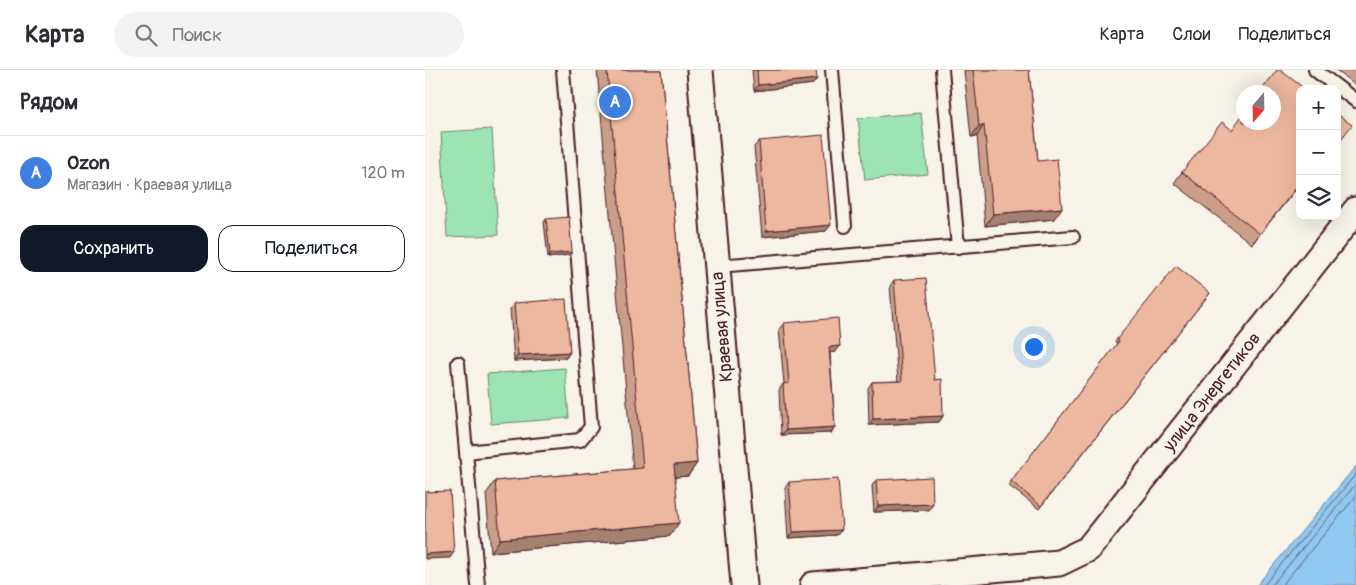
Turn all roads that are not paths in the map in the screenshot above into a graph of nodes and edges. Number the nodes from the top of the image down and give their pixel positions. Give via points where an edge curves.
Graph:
1 (563, 70) edge
2 (700, 70) edge
3 (832, 70) edge
4 (942, 70) edge
5 (1315, 70) edge
6 (1356, 101) edge
7 (1356, 210) edge
8 (845, 226) dead end
9 (1073, 237) dead end
10 (958, 246) junction
11 (717, 266) junction
12 (458, 362) dead end
13 (466, 452) junction
14 (478, 585) edge
15 (744, 585) edge
16 (813, 585) edge

1 - 13 lane via 591,427 579,440
2 - 11 street, Краевая улица
3 - 8 lane
4 - 10 lane
5 - 6 lane
7 - 16 street, улица Энергетиков via 1088,549 1059,563
9 - 10 lane
10 - 11 lane
11 - 15 street, Краевая улица
12 - 13 lane
13 - 14 lane

